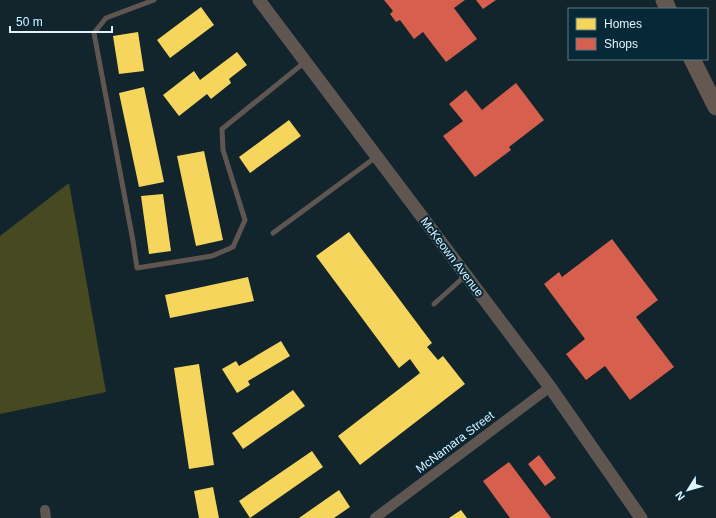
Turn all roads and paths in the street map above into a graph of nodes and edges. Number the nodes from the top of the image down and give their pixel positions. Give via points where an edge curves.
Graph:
1 (154, 0) edge
2 (259, 0) edge
3 (692, 60) edge
4 (306, 62) junction
5 (716, 107) edge
6 (376, 157) junction
7 (273, 233) dead end
8 (466, 276) junction
9 (434, 304) dead end
10 (550, 387) junction
11 (375, 518) edge
12 (641, 518) edge

1 - 4 lane via 106,18 94,33 136,268 212,256 233,247 245,220 223,150 222,129
2 - 4 street, McKeown Avenue
3 - 5 highway
4 - 6 street, McKeown Avenue
6 - 7 lane
6 - 8 street, McKeown Avenue
8 - 9 lane
8 - 10 street, McKeown Avenue
10 - 11 street, McNamara Street
10 - 12 street, McKeown Avenue

